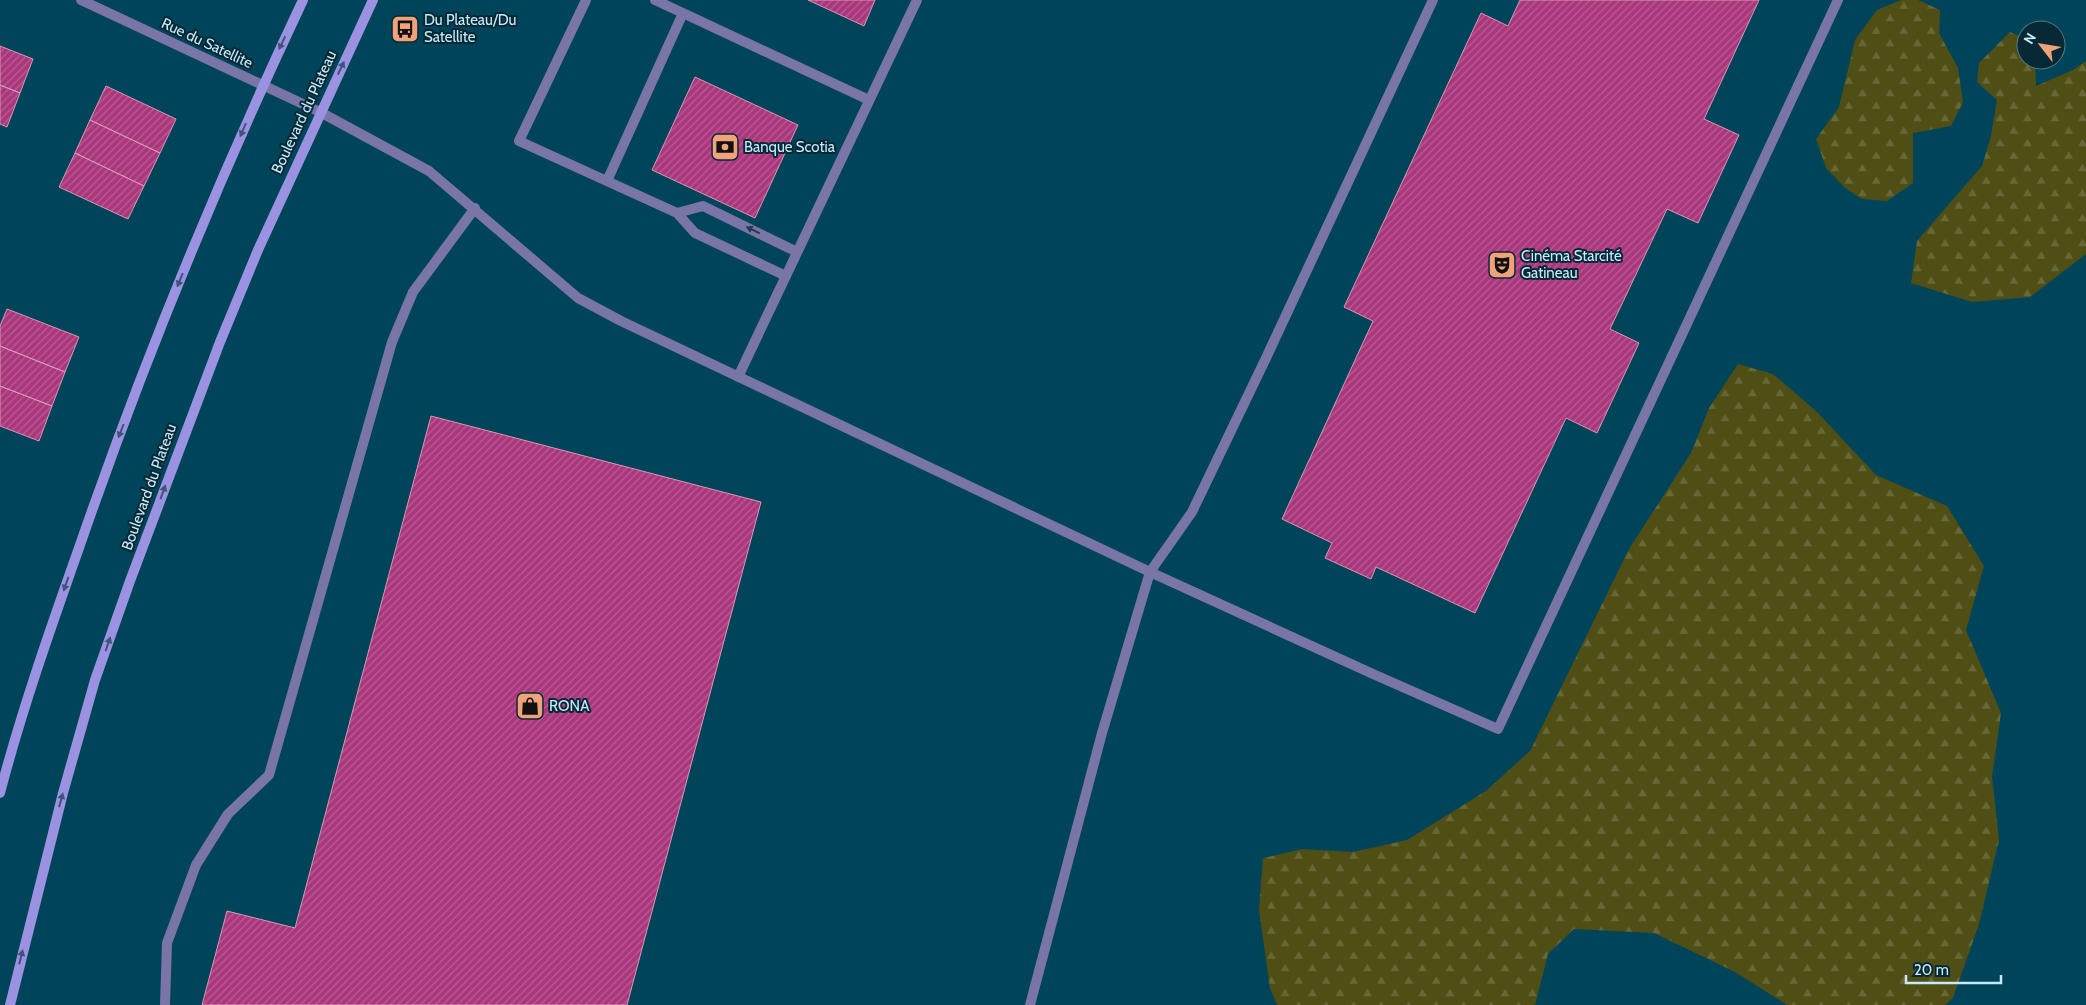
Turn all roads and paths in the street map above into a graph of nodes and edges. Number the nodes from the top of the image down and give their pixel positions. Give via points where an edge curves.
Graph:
1 (81, 0) edge
2 (302, 0) edge
3 (373, 0) edge
4 (586, 0) edge
5 (655, 0) edge
6 (917, 0) edge
7 (1433, 0) edge
8 (1838, 0) edge
9 (684, 13) junction
10 (262, 85) junction
11 (870, 100) junction
12 (320, 112) junction
13 (607, 182) junction
14 (475, 208) junction
15 (677, 213) junction
16 (797, 252) junction
17 (786, 276) junction
18 (738, 377) junction
19 (1150, 572) junction
20 (0, 793) edge
21 (10, 1005) edge
22 (165, 1005) edge
23 (1030, 1005) edge

1 - 10 street, Rue du Satellite
2 -> 10 main road
12 -> 3 main road, Boulevard du Plateau
4 - 13 street via 518,141
5 - 9 street
6 - 11 street
7 - 19 street via 1192,512
8 - 19 street, Rue du Satellite via 1498,729
9 - 11 street
9 - 13 street
10 - 12 street, Rue du Satellite
10 -> 20 main road via 172,300 105,473 49,632
11 - 16 street
12 - 14 street, Rue du Satellite via 429,171
21 -> 12 main road, Boulevard du Plateau via 60,802 102,662 220,342
13 - 15 street
14 - 18 street, Rue du Satellite via 578,298
14 - 22 street via 413,292 392,342 270,776 228,814 196,865 167,944
16 -> 15 street via 703,206
15 - 17 street via 695,233
16 - 17 street
17 - 18 street
18 - 19 street, Rue du Satellite
19 - 23 street via 1102,733

